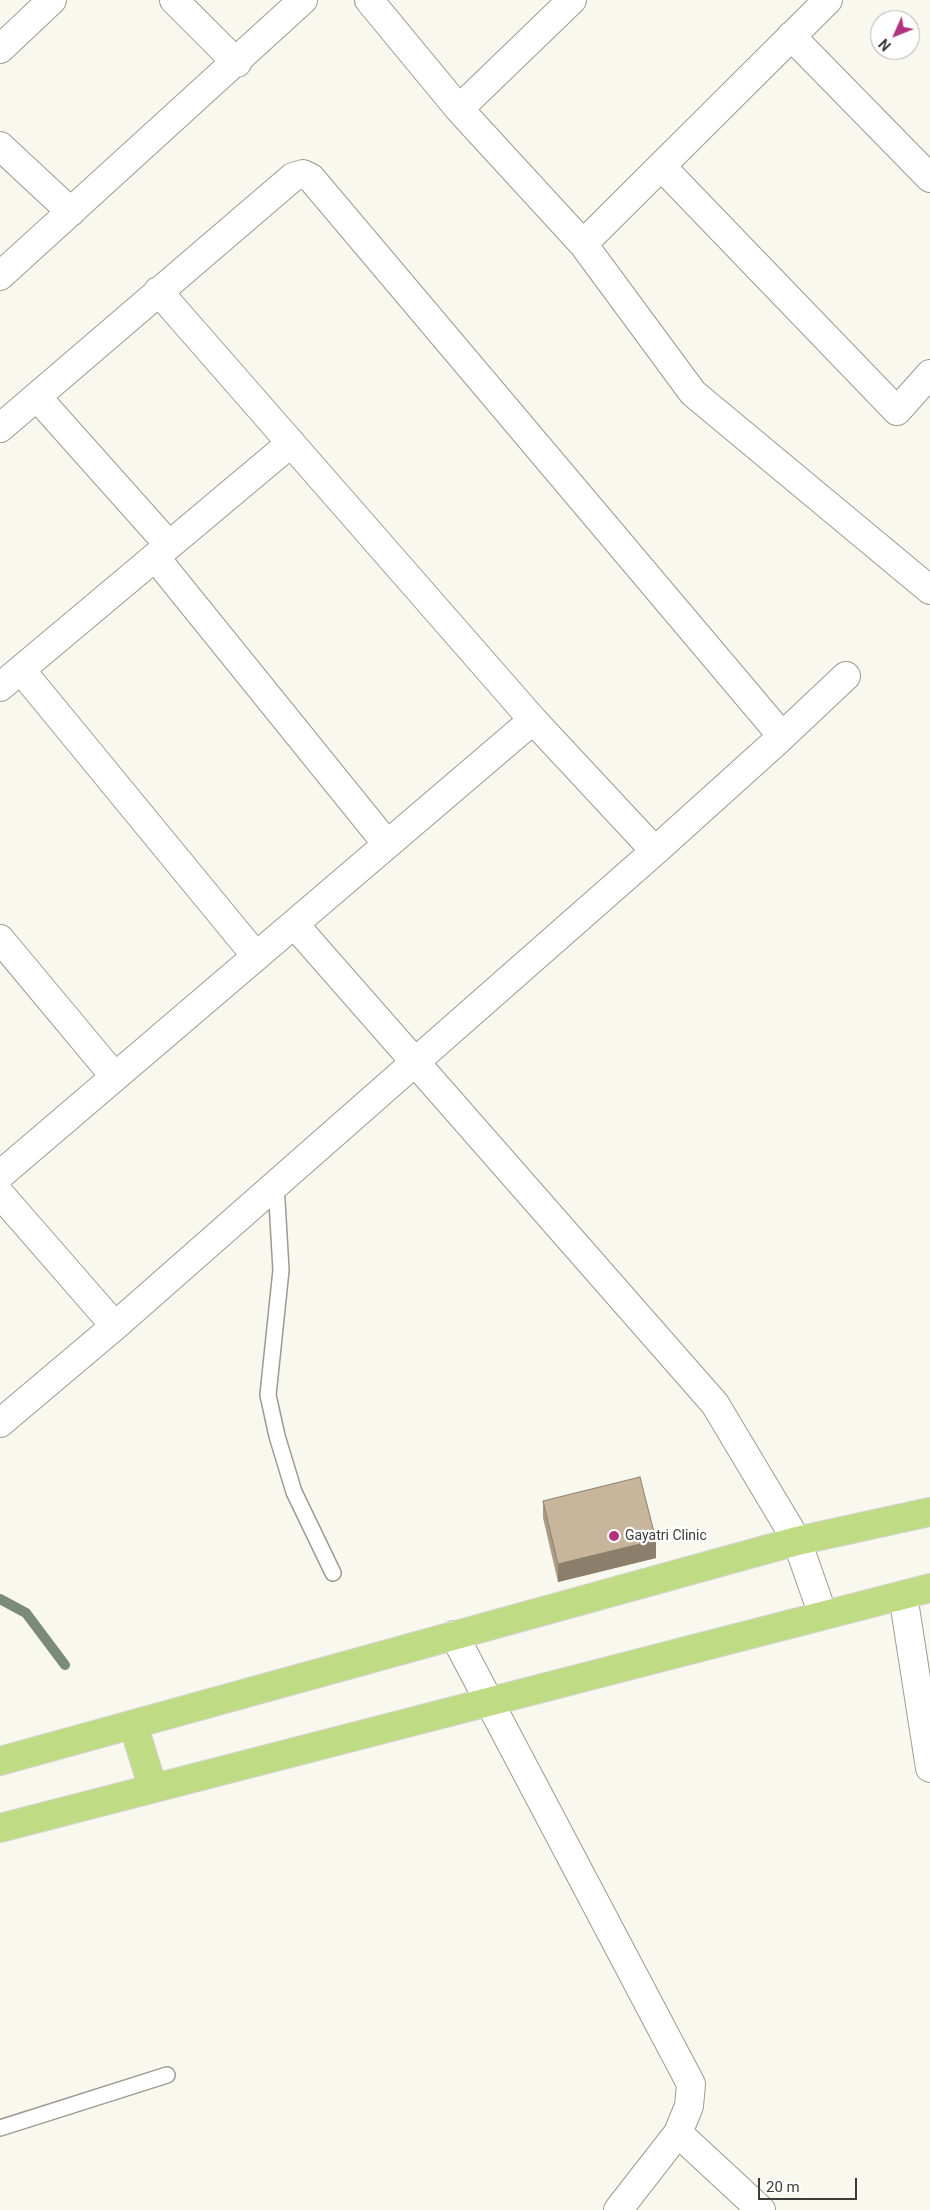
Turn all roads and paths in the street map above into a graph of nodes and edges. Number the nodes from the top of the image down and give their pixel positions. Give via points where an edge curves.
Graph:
1 (52, 0) edge
2 (174, 0) edge
3 (303, 0) edge
4 (369, 0) edge
5 (572, 0) edge
6 (828, 0) edge
7 (792, 36) junction
8 (0, 49) edge
9 (237, 63) junction
10 (459, 109) junction
11 (0, 146) edge
12 (660, 166) junction
13 (930, 178) edge
14 (71, 212) junction
15 (583, 244) junction
16 (0, 276) edge
17 (158, 291) junction
18 (930, 374) edge
19 (37, 397) junction
20 (0, 428) edge
21 (291, 443) junction
22 (162, 551) junction
23 (930, 590) edge
24 (21, 670) junction
25 (846, 676) dead end
26 (0, 687) edge
27 (533, 720) junction
28 (777, 740) junction
29 (387, 844) junction
30 (655, 851) junction
31 (294, 924) junction
32 (0, 939) edge
33 (256, 956) junction
34 (416, 1061) junction
35 (114, 1077) junction
36 (0, 1175) edge
37 (276, 1184) junction
38 (0, 1194) edge
39 (115, 1326) junction
40 (0, 1423) edge
41 (930, 1512) edge
42 (797, 1541) junction
43 (333, 1573) dead end
44 (930, 1588) edge
45 (903, 1595) junction
46 (822, 1616) junction
47 (454, 1635) junction
48 (489, 1701) junction
49 (133, 1724) junction
50 (0, 1761) edge
51 (930, 1768) edge
52 (153, 1788) junction
53 (0, 1828) edge
54 (167, 2075) dead end
55 (0, 2128) edge
56 (678, 2133) junction
57 (618, 2210) edge
58 (761, 2210) edge

1 - 8 street
2 - 9 street
3 - 9 street
4 - 10 street
5 - 10 street
6 - 7 street
7 - 12 street
7 - 13 street
9 - 14 street
10 - 15 street
11 - 14 street
12 - 15 street
12 - 18 street via 897,411
14 - 16 street
15 - 23 street via 693,393
17 - 19 street
17 - 21 street
17 - 28 street via 293,177 302,174 312,178 777,730
19 - 20 street
19 - 22 street
21 - 22 street
21 - 27 street
22 - 24 street
22 - 29 street
24 - 26 street
24 - 33 street
25 - 28 street
27 - 29 street
27 - 30 street
28 - 30 street
29 - 31 street
30 - 34 street
31 - 33 street
31 - 34 street
32 - 35 street
33 - 35 street
34 - 37 street
34 - 42 street via 715,1404
35 - 36 street
37 - 39 street
37 - 43 lane via 281,1270 268,1395 294,1492
38 - 39 street
39 - 40 street
41 - 42 main road
42 - 46 street
42 - 47 main road
44 - 45 main road
45 - 46 main road
45 - 51 street
46 - 48 main road
47 - 48 street
47 - 49 main road
48 - 52 main road
48 - 56 street via 691,2084 689,2106
49 - 50 main road
49 - 52 main road
52 - 53 main road
54 - 55 lane
56 - 57 street
56 - 58 street

